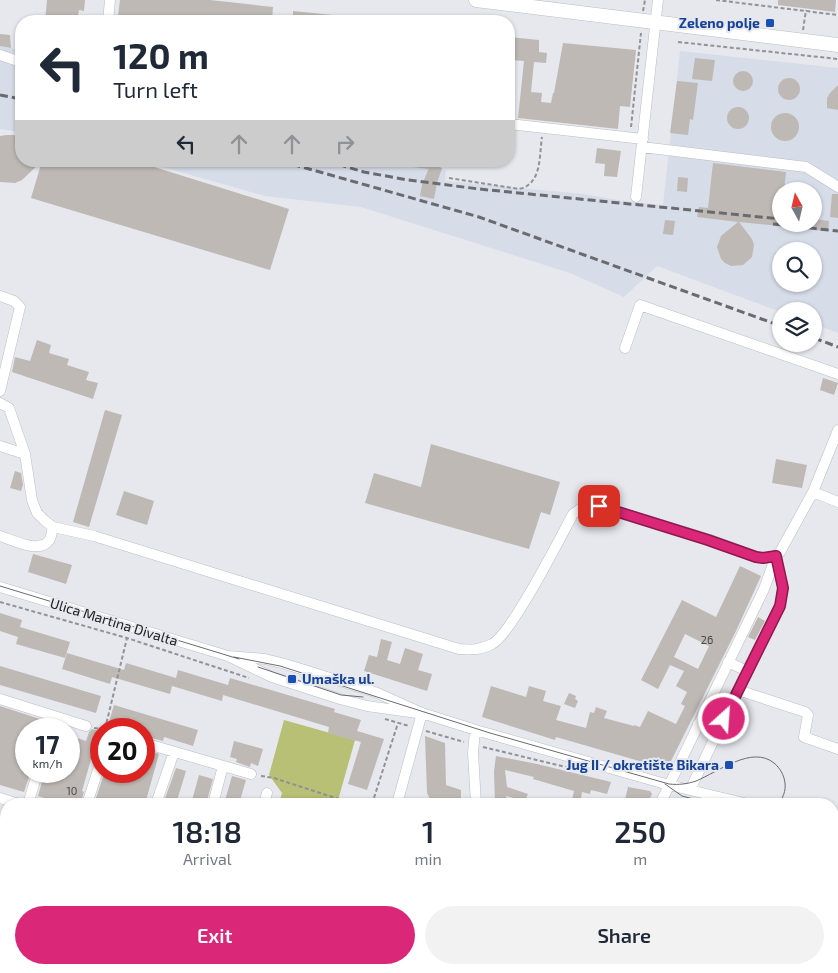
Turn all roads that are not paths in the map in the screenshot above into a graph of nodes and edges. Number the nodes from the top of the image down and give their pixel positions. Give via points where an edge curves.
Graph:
1 (110, 0) edge
2 (476, 0) edge
3 (658, 0) edge
4 (109, 15) edge
5 (648, 21) junction
6 (838, 45) edge
7 (0, 54) edge
8 (15, 60) edge
9 (515, 125) edge
10 (642, 143) junction
11 (838, 187) edge
12 (636, 197) dead end
13 (0, 296) edge
14 (625, 348) dead end
15 (838, 374) edge
16 (0, 391) edge
17 (0, 403) edge
18 (838, 430) edge
19 (0, 446) edge
20 (25, 454) junction
21 (813, 492) junction
22 (838, 502) edge
23 (54, 526) junction
24 (0, 536) edge
25 (776, 556) junction
26 (0, 587) edge
27 (228, 656) junction
28 (728, 662) junction
29 (747, 671) junction
30 (738, 690) junction
31 (0, 699) edge
32 (422, 713) junction
33 (55, 717) joint
34 (698, 724) junction
35 (86, 726) dead end
36 (475, 730) junction
37 (717, 733) junction
38 (155, 746) edge
39 (838, 749) edge
40 (174, 752) junction
41 (223, 766) junction
42 (251, 774) road end
43 (34, 783) edge
44 (94, 783) edge
45 (669, 785) junction
46 (690, 790) junction
47 (267, 793) dead end
48 (30, 798) edge
49 (89, 798) edge
50 (158, 798) edge
51 (215, 798) edge
52 (266, 798) edge
53 (399, 798) edge
54 (476, 798) edge
55 (663, 798) edge
56 (723, 798) edge

1 - 4 street
2 - 5 main road
3 - 5 street
5 - 6 main road
5 - 10 street
7 - 8 street
9 - 10 street via 630,137
10 - 11 street via 806,167
10 - 12 street
13 - 16 street via 14,300 20,306
14 - 15 street via 640,305
17 - 20 street via 9,408
18 - 21 street
19 - 20 street
20 - 23 street via 34,506 44,520
21 - 22 street
21 - 25 street
23 - 24 street via 50,539 34,547
23 - 25 street via 468,650 494,644 499,638 515,617 573,514 583,507 599,506 756,557
25 - 28 street via 764,589
25 - 29 street via 783,588 780,606
26 - 27 street, Ulica Martina Divalta
27 - 32 street, Ulica Martina Divalta via 285,664 375,692
27 - 32 street, Ulica Martina Divalta via 272,677 340,699
28 - 29 street
28 - 34 street
29 - 30 street
30 - 37 street
30 - 39 street via 805,712 808,715 804,738
31 - 33 street
32 - 36 street, Ulica Martina Divalta
32 - 53 street
33 - 35 street
34 - 37 street
34 - 45 street
36 - 45 street, Ulica Martina Divalta
36 - 54 street
37 - 46 street
38 - 40 street
40 - 41 street
40 - 50 street
41 - 42 street
41 - 51 street
43 - 48 street
44 - 49 street
45 - 46 street, Ulica Martina Divalta
45 - 55 street
46 - 56 street, Ulica Martina Divalta
47 - 52 street

